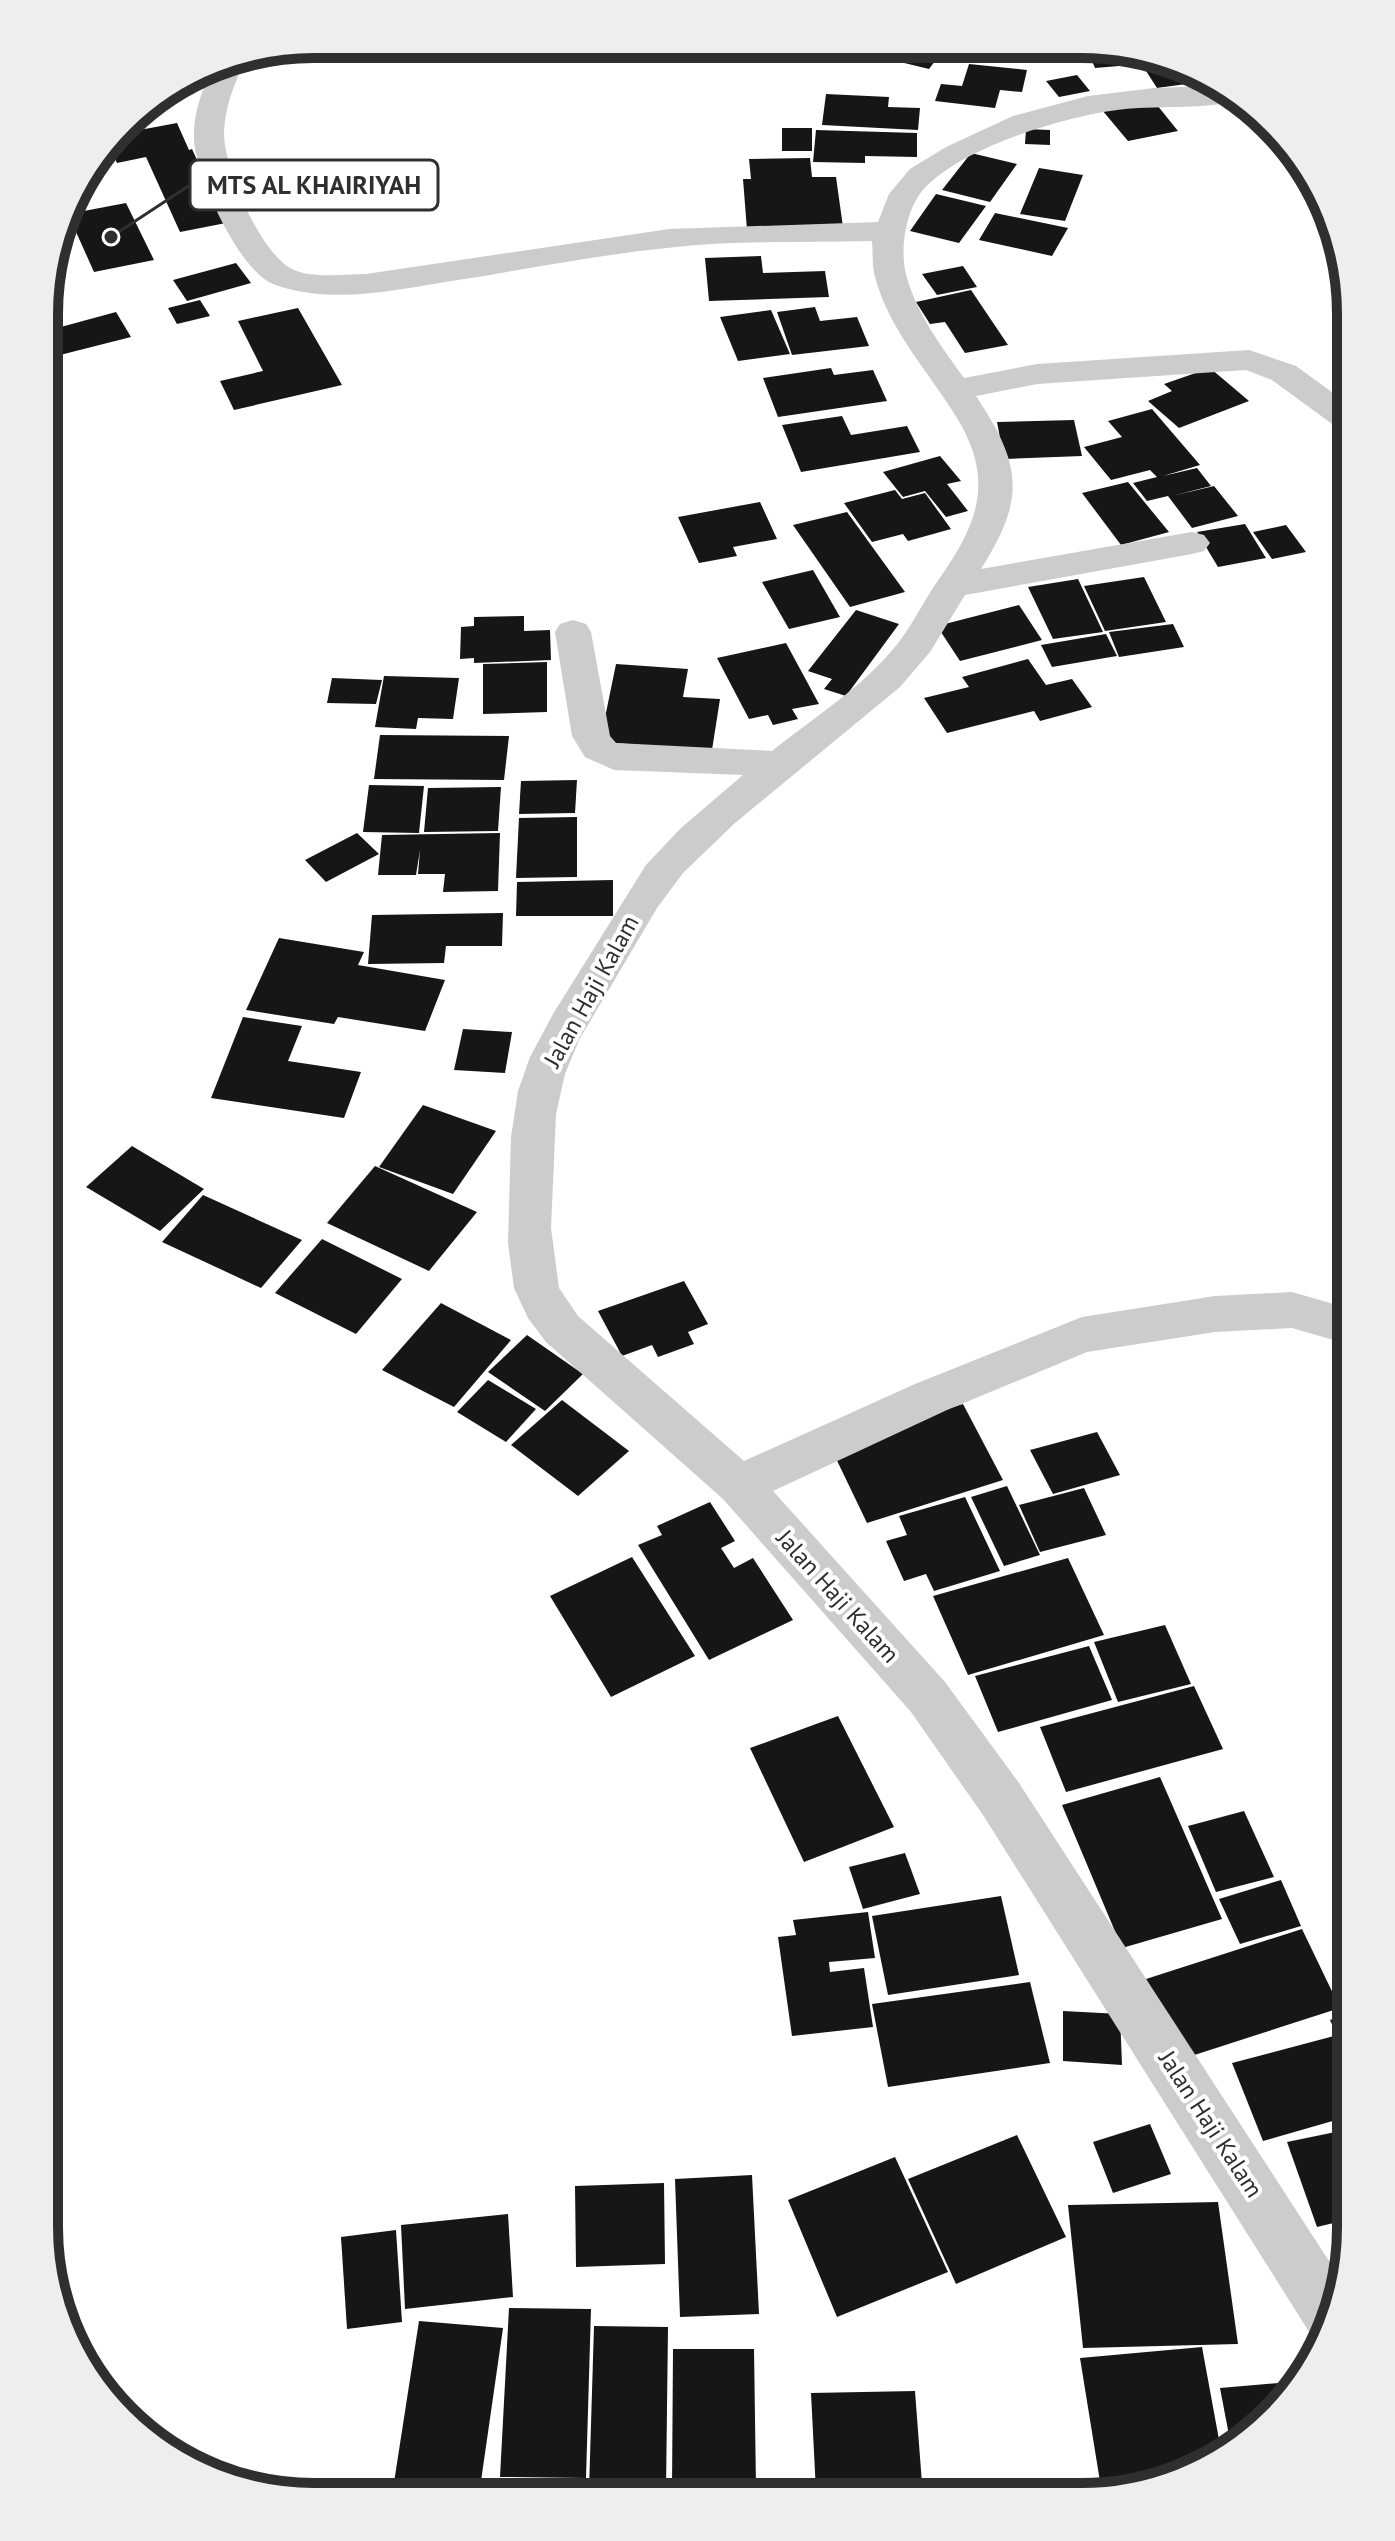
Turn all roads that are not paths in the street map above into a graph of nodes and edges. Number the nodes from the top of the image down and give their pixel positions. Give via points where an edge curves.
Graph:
1 (223, 75) edge
2 (1213, 95) edge
3 (889, 231) junction
4 (955, 390) junction
5 (1337, 412) edge
6 (1192, 543) dead end
7 (952, 586) junction
8 (573, 632) dead end
9 (781, 764) junction
10 (1336, 1323) edge
11 (739, 1485) junction
12 (1324, 2305) edge

1 - 3 street via 214,91 209,146 241,232 278,275 366,284 669,238
2 - 3 street, Jalan Haji Kalam via 1132,98 1000,129 927,169 904,194
3 - 4 street, Jalan Haji Kalam via 889,269 899,302 913,332
4 - 5 street via 1037,374 1249,360 1284,373
4 - 7 street, Jalan Haji Kalam via 992,456 997,492 991,521
6 - 7 street
7 - 9 street, Jalan Haji Kalam via 915,647 852,711
8 - 9 street via 590,738 599,751 614,757
9 - 11 street, Jalan Haji Kalam via 669,863 644,896 554,1048 539,1088 531,1137 530,1247 542,1302 562,1329
10 - 11 street via 1292,1310 1215,1314 1082,1335
11 - 12 street, Jalan Haji Kalam via 928,1697 1001,1799

